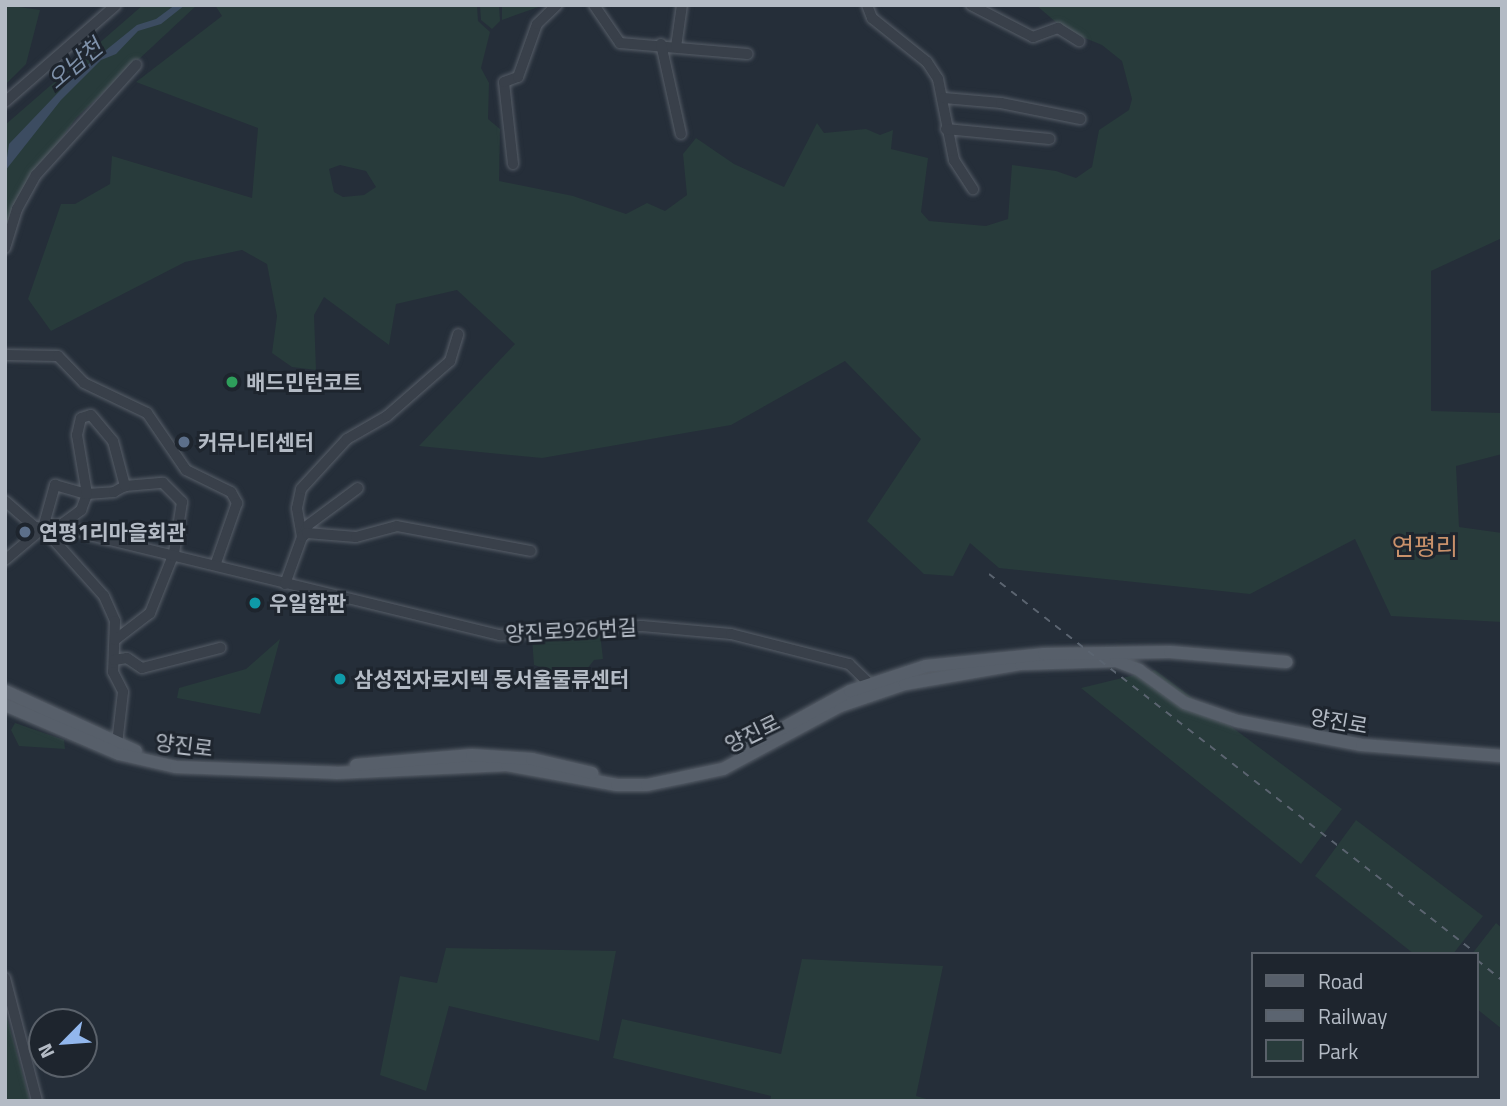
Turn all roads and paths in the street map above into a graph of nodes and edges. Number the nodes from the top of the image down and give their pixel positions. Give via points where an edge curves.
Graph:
1 (116, 5) edge
2 (557, 5) edge
3 (594, 5) edge
4 (682, 5) edge
5 (866, 5) edge
6 (971, 5) edge
7 (1079, 41) dead end
8 (660, 44) junction
9 (676, 47) junction
10 (748, 54) dead end
11 (136, 65) dead end
12 (944, 98) junction
13 (5, 102) edge
14 (1080, 120) dead end
15 (946, 129) junction
16 (681, 134) dead end
17 (1050, 139) dead end
18 (513, 164) dead end
19 (973, 189) dead end
20 (5, 248) edge
21 (458, 334) dead end
22 (5, 355) edge
23 (125, 486) junction
24 (358, 488) dead end
25 (87, 494) junction
26 (5, 501) edge
27 (62, 524) junction
28 (43, 528) junction
29 (302, 537) junction
30 (531, 551) dead end
31 (174, 553) junction
32 (5, 560) edge
33 (216, 563) junction
34 (285, 584) junction
35 (115, 640) junction
36 (220, 648) dead end
37 (1121, 653) junction
38 (114, 660) junction
39 (1287, 662) dead end
40 (874, 687) junction
41 (5, 691) edge
42 (5, 705) edge
43 (117, 744) junction
44 (1502, 748) edge
45 (1502, 756) edge
46 (5, 978) edge
47 (37, 1101) edge

1 - 13 street
2 - 18 street via 537,24 518,77 504,82
3 - 8 street via 620,43
4 - 9 street
5 - 12 street via 873,18 927,62
6 - 7 street via 1033,37 1058,29
8 - 9 street
8 - 16 street
9 - 10 street
11 - 20 street via 36,174 17,209
12 - 14 street via 1001,103
12 - 15 street
15 - 17 street
15 - 19 street via 954,160
21 - 29 street via 450,361 387,416 347,439 301,489 297,508
22 - 33 street via 58,356 84,383 147,413 186,470 231,492 237,503
23 - 25 street via 114,492
23 - 25 street via 113,441 91,415 80,418 77,435
23 - 31 street via 163,483 182,502
24 - 29 street via 308,525
25 - 27 street via 81,510
25 - 28 street via 55,485
26 - 28 street via 35,527
27 - 28 street
27 - 31 street, 양진로926번길 via 93,536
28 - 32 street
28 - 35 street via 104,596 115,621
29 - 30 street via 307,533 356,537 397,526
29 - 34 street
31 - 33 street, 양진로926번길
31 - 35 street via 149,613
33 - 34 street, 양진로926번길
34 - 40 street, 양진로926번길 via 500,635 642,626 731,634 849,664
35 - 38 street
36 - 38 street via 142,668 127,658
37 - 39 main road, 양진로 via 1208,654
37 - 40 main road, 양진로 via 1002,656 926,666
37 - 44 main road, 양진로 via 1185,696 1237,714 1362,738
38 - 43 street via 113,672 123,692
40 - 42 main road, 양진로 via 723,769 675,782 624,786 508,765 336,773 176,767 119,754
40 - 43 main road, 양진로 via 727,759 665,777 609,776 532,759 472,755 364,765 166,758
40 - 45 main road, 양진로 via 975,669 1116,661 1139,670 1185,703 1227,719 1362,746
41 - 43 main road, 양진로
46 - 47 street

